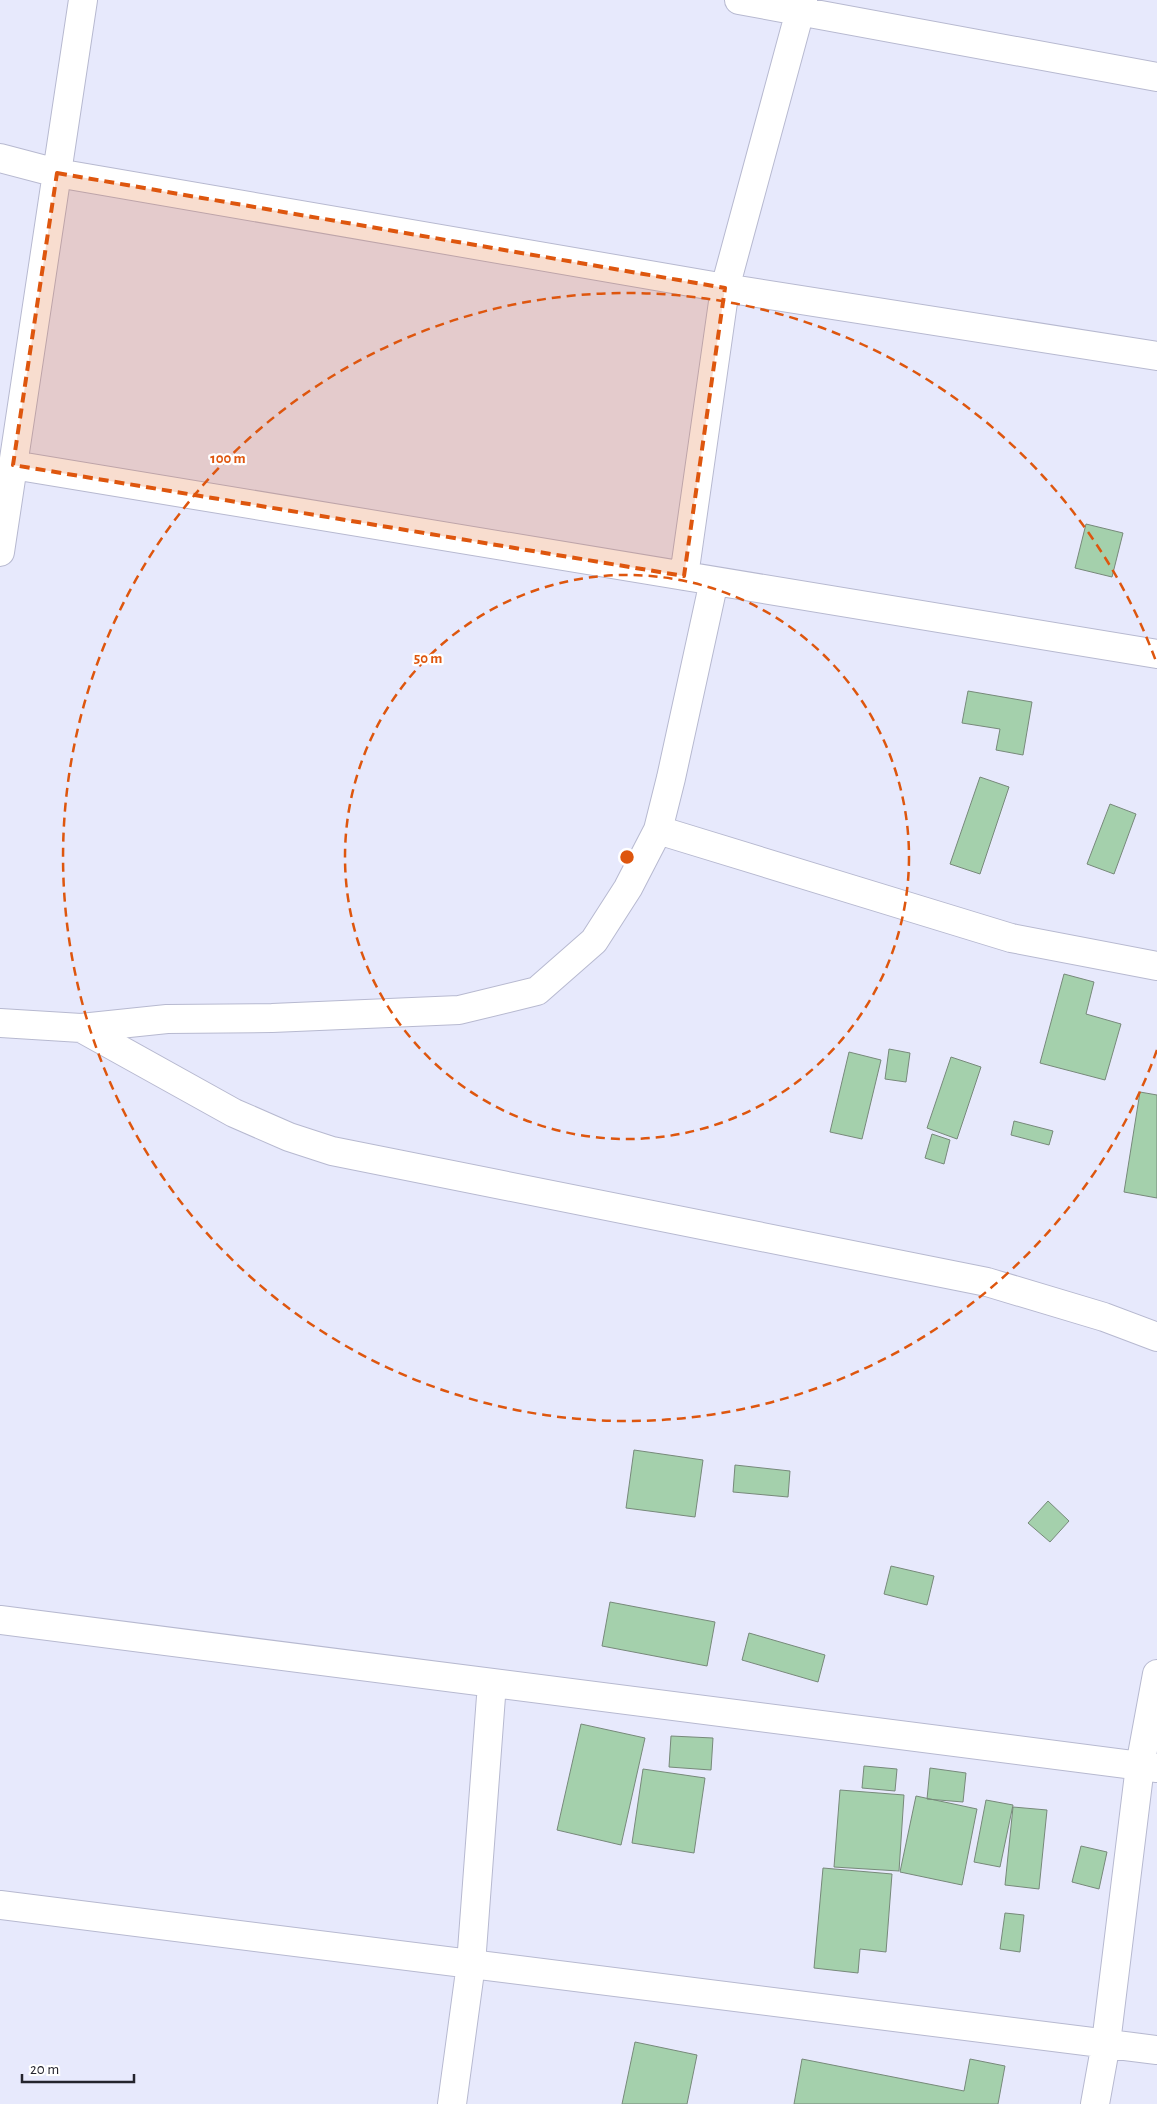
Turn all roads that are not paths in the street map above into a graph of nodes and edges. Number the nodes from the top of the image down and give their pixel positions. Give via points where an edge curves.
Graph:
1 (83, 0) edge
2 (739, 0) edge
3 (802, 6) edge
4 (1157, 77) edge
5 (0, 158) edge
6 (57, 172) junction
7 (725, 288) junction
8 (1157, 356) edge
9 (12, 465) junction
10 (0, 552) edge
11 (684, 576) junction
12 (714, 581) junction
13 (1157, 654) edge
14 (658, 830) junction
15 (1157, 966) edge
16 (0, 1024) edge
17 (81, 1028) junction
18 (1157, 1337) edge
19 (0, 1620) edge
20 (1157, 1674) edge
21 (492, 1684) junction
22 (1148, 1767) edge
23 (0, 1905) edge
24 (471, 1964) junction
25 (1106, 2043) junction
26 (1157, 2050) edge
27 (452, 2104) edge
28 (1095, 2104) edge

1 - 6 street
2 - 3 street
3 - 4 street
3 - 7 street
5 - 6 street
6 - 7 street
6 - 9 street
7 - 8 street
7 - 11 street
9 - 10 street
9 - 11 street
11 - 12 street
12 - 13 street
12 - 14 street
14 - 15 street via 1011,938
14 - 17 street via 628,888 594,941 537,991 459,1010 167,1019
16 - 17 street
17 - 18 street via 234,1113 332,1151 987,1282 1104,1317
19 - 21 street
20 - 22 street
21 - 22 street
21 - 24 street
22 - 25 street
23 - 24 street
24 - 25 street
24 - 27 street
25 - 26 street
25 - 28 street

